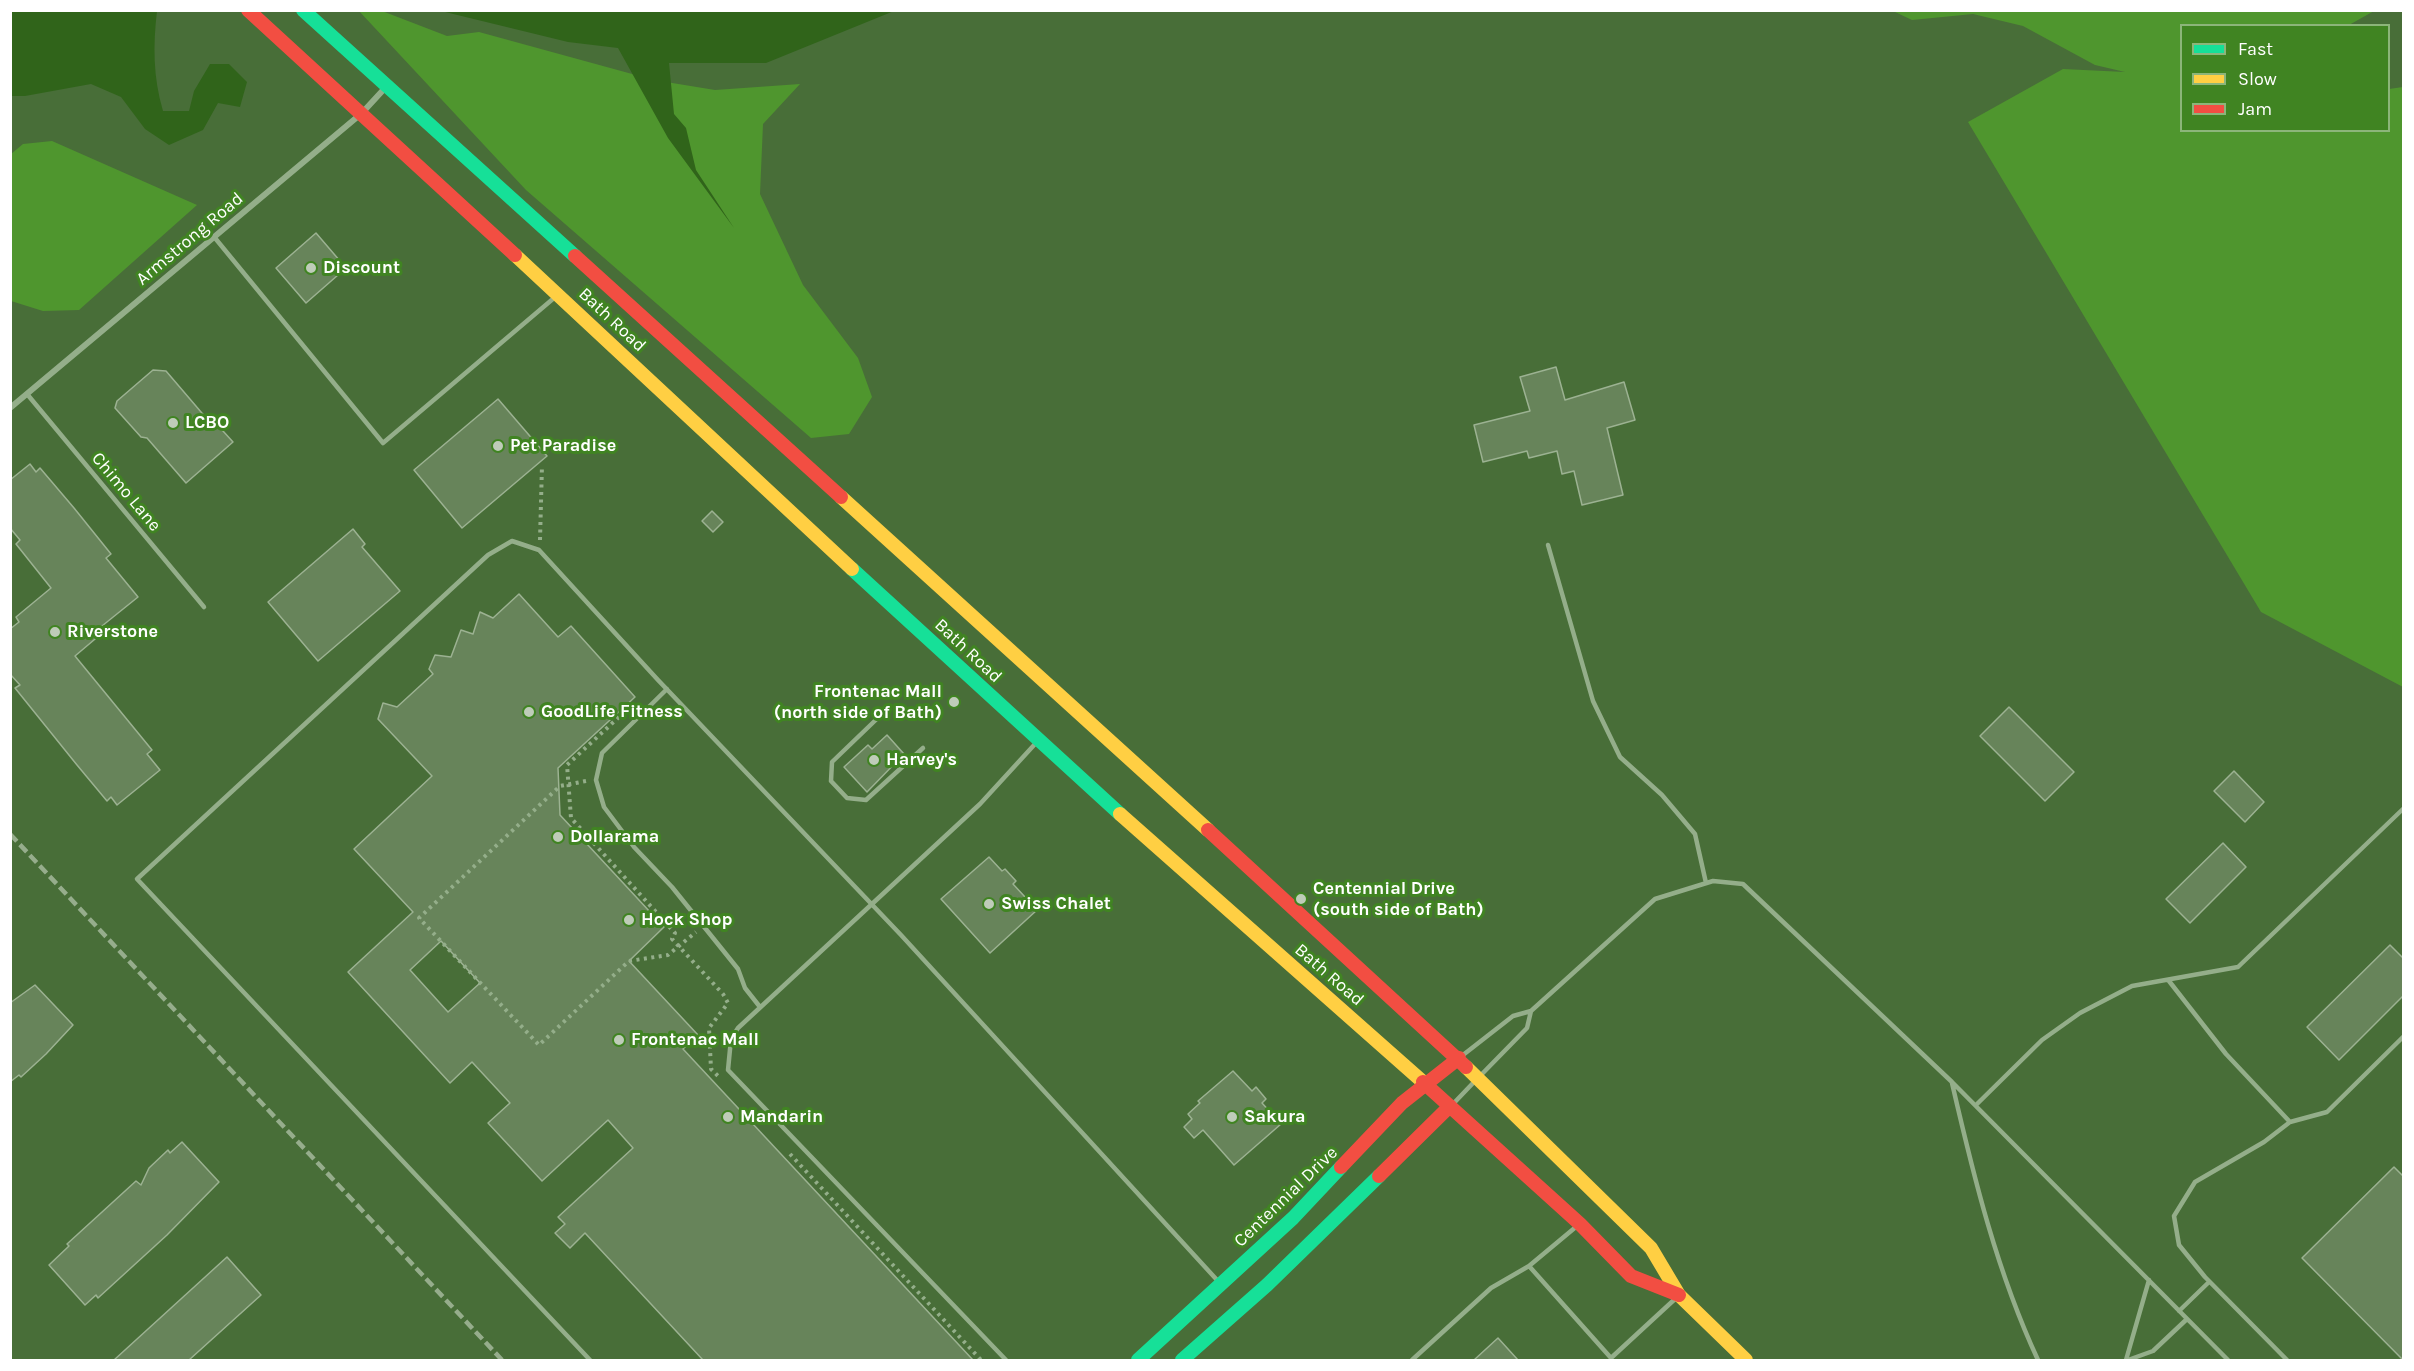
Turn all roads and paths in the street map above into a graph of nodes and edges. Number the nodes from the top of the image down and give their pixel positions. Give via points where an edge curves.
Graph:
1 (248, 10) edge
2 (303, 10) edge
3 (385, 87) junction
4 (362, 113) junction
5 (215, 238) junction
6 (558, 294) junction
7 (27, 394) junction
8 (10, 408) edge
9 (542, 465) dead end
10 (1548, 544) dead end
11 (539, 550) junction
12 (204, 607) dead end
13 (667, 689) junction
14 (884, 712) dead end
15 (1037, 741) junction
16 (923, 748) dead end
17 (596, 780) junction
18 (2403, 808) edge
19 (1706, 883) junction
20 (871, 904) junction
21 (703, 926) junction
22 (2169, 981) junction
23 (760, 1007) junction
24 (1531, 1011) junction
25 (2403, 1036) edge
26 (1459, 1058) junction
27 (1479, 1077) junction
28 (1952, 1082) junction
29 (1425, 1083) junction
30 (1450, 1106) junction
31 (1976, 1106) junction
32 (2290, 1122) junction
33 (1580, 1224) junction
34 (1529, 1266) junction
35 (2149, 1280) junction
36 (2209, 1282) junction
37 (1221, 1284) junction
38 (1679, 1295) junction
39 (2179, 1311) junction
40 (2187, 1319) junction
41 (590, 1360) edge
42 (1006, 1360) edge
43 (1138, 1360) edge
44 (1182, 1360) edge
45 (1412, 1360) edge
46 (1746, 1360) edge
47 (2038, 1360) edge
48 (2127, 1360) edge
49 (2228, 1360) edge
50 (2287, 1360) edge

1 - 4 main road, Bath Road
2 - 3 main road, Bath Road
3 - 4 street, Armstrong Road
3 - 26 main road, Bath Road
4 - 5 street, Armstrong Road
4 - 6 main road, Bath Road
5 - 6 lane via 383,443
5 - 7 street, Armstrong Road
6 - 15 main road, Bath Road
7 - 8 street, Armstrong Road
7 - 12 lane, Chimo Lane
9 - 11 path
10 - 19 lane via 1593,700 1620,757 1662,795 1695,834
11 - 13 lane
11 - 41 lane via 512,541 488,555 137,879
13 - 17 lane via 602,753
13 - 20 lane
14 - 16 lane via 832,762 831,781 847,798 866,800
15 - 20 lane via 980,804
15 - 29 main road, Bath Road
17 - 21 lane via 604,807
17 - 21 path via 560,786 419,918 539,1045 629,961 668,955
18 - 22 lane via 2238,967
19 - 24 lane via 1655,899
19 - 28 lane via 1743,884
20 - 23 lane
20 - 37 lane
21 - 23 lane via 738,969 744,988
22 - 31 lane via 2132,986 2080,1013 2042,1040
22 - 32 lane via 2226,1054
23 - 42 lane via 731,1039 728,1070
24 - 26 lane via 1513,1016
24 - 27 lane via 1527,1028
25 - 32 lane via 2327,1112
26 - 27 main road, Bath Road
26 - 29 main road, Centennial Drive
27 - 30 lane
27 - 38 main road, Bath Road via 1651,1248
28 - 31 lane
28 - 47 lane via 1979,1199 2018,1316
29 - 30 main road, Bath Road
29 - 37 main road, Centennial Drive via 1293,1218
30 - 33 main road, Bath Road
30 - 44 main road via 1267,1285
31 - 35 lane
32 - 36 lane via 2264,1142 2195,1182 2174,1216 2179,1245
33 - 34 lane
33 - 38 main road, Bath Road via 1631,1276
34 - 38 lane via 1611,1358
34 - 45 lane via 1491,1288
35 - 39 lane
35 - 48 lane
36 - 39 lane
36 - 50 lane
37 - 43 main road, Centennial Drive
38 - 46 main road, Bath Road
39 - 40 lane
40 - 48 lane via 2153,1351
40 - 49 lane

